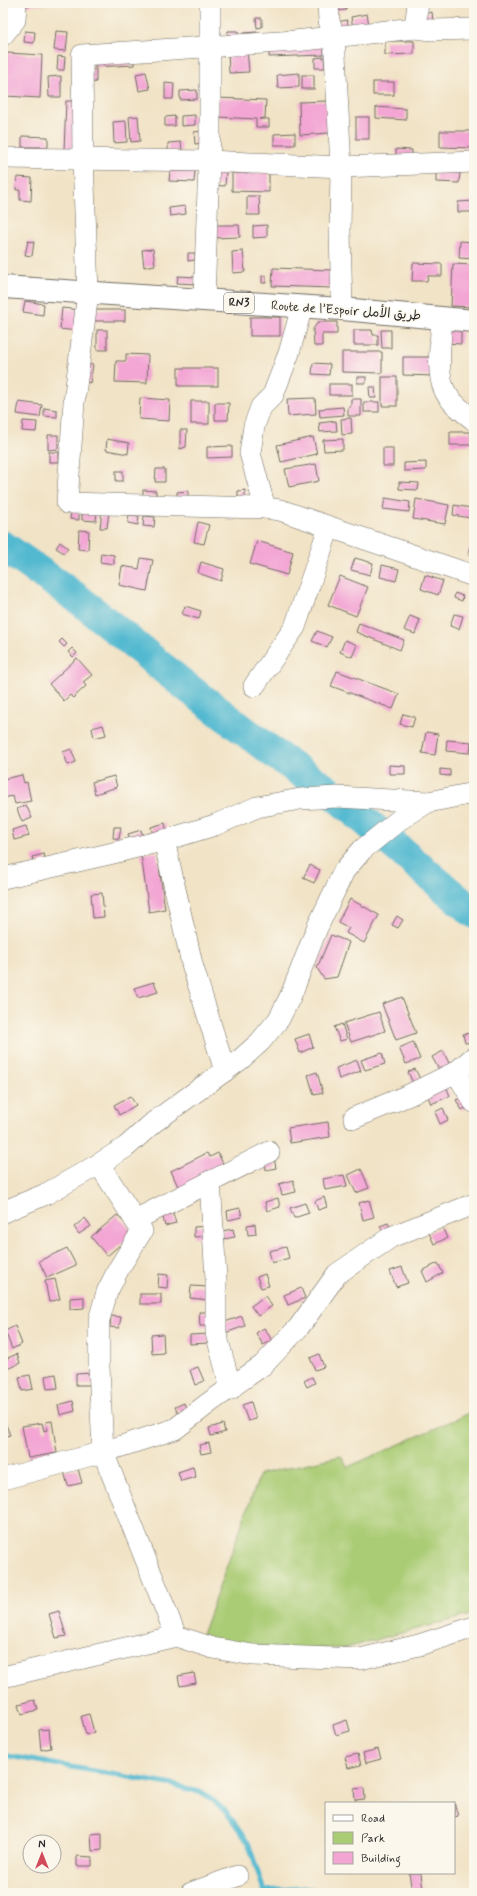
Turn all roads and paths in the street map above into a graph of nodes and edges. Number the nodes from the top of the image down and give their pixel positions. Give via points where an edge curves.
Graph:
1 (16, 3) edge
2 (210, 3) edge
3 (328, 3) edge
4 (418, 3) edge
5 (415, 28) junction
6 (474, 29) edge
7 (3, 35) edge
8 (334, 36) junction
9 (211, 47) junction
10 (3, 158) edge
11 (83, 158) junction
12 (208, 161) junction
13 (474, 162) edge
14 (340, 167) junction
15 (3, 287) edge
16 (88, 294) junction
17 (204, 300) junction
18 (302, 307) junction
19 (342, 309) junction
20 (442, 318) junction
21 (474, 321) edge
22 (474, 420) edge
23 (265, 508) junction
24 (329, 527) junction
25 (474, 576) edge
26 (254, 686) dead end
27 (474, 793) edge
28 (428, 802) junction
29 (164, 840) junction
30 (3, 878) edge
31 (474, 1057) edge
32 (225, 1071) junction
33 (456, 1072) junction
34 (474, 1102) edge
35 (354, 1118) dead end
36 (269, 1152) dead end
37 (99, 1164) junction
38 (210, 1182) junction
39 (474, 1204) edge
40 (3, 1212) edge
41 (135, 1220) junction
42 (231, 1389) junction
43 (103, 1452) junction
44 (3, 1479) edge
45 (474, 1627) edge
46 (176, 1636) junction
47 (3, 1677) edge
48 (237, 1876) dead end
49 (191, 1893) edge

1 - 7 street via 15,20
2 - 9 street
3 - 8 street via 329,21
4 - 5 street
5 - 6 street
5 - 8 street
8 - 9 street
8 - 14 street
9 - 11 street via 82,55
9 - 12 street
10 - 11 street
11 - 12 street
11 - 16 street
12 - 14 street
12 - 17 street
13 - 14 street
14 - 19 street
15 - 16 highway, Route de l’Espoir طريق الأمل / RN3
16 - 17 highway, Route de l’Espoir طريق الأمل / RN3
16 - 23 street via 74,402 67,503
17 - 18 highway, Route de l’Espoir طريق الأمل / RN3
18 - 19 highway, Route de l’Espoir طريق الأمل / RN3
18 - 23 street via 289,353 273,395 261,407 254,426 250,453
19 - 20 highway, Route de l’Espoir طريق الأمل / RN3
20 - 21 highway, Route de l’Espoir طريق الأمل / RN3
20 - 22 street via 441,376 444,390 460,409
23 - 24 street via 280,510
24 - 25 street
24 - 26 street via 296,627
27 - 28 street
28 - 29 street via 337,797 300,799 257,807 215,825
28 - 32 street via 381,833 344,871 279,1019 260,1042
29 - 30 street
29 - 32 street via 192,964
31 - 33 street
32 - 37 street via 154,1122 126,1147
33 - 34 street
33 - 35 street
36 - 38 street
37 - 40 street via 46,1194
37 - 41 street
38 - 41 street
38 - 42 street via 216,1279 216,1333
39 - 42 street via 391,1237 337,1274 299,1327 279,1349 264,1365
41 - 43 street via 142,1231 107,1292 99,1320
42 - 43 street via 175,1429
43 - 44 street
43 - 46 street
45 - 46 street via 419,1645 360,1659 253,1655 213,1648
46 - 47 street
48 - 49 street

